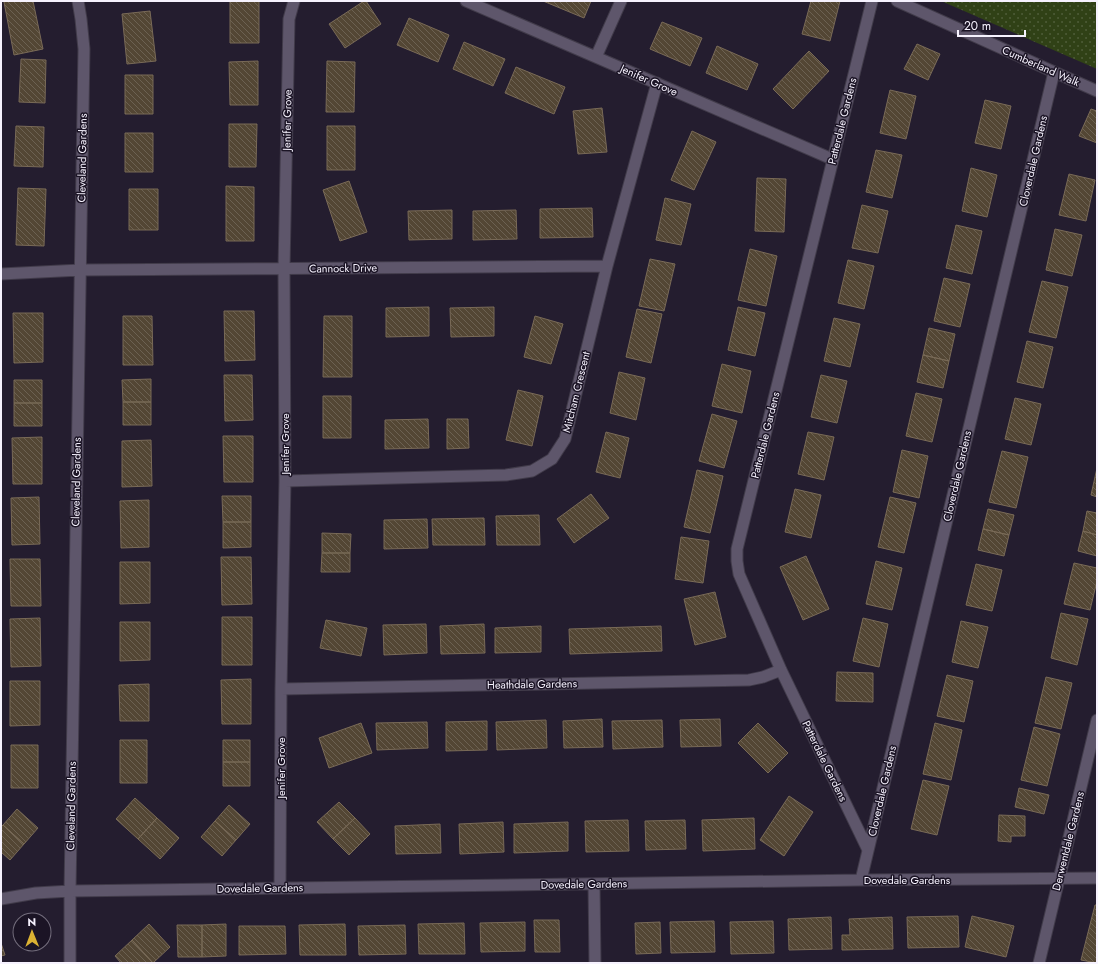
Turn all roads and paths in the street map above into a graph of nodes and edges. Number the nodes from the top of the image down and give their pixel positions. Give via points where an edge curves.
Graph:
1 (78, 1) edge
2 (294, 1) edge
3 (466, 1) edge
4 (620, 1) edge
5 (872, 1) edge
6 (897, 1) edge
7 (596, 57) junction
8 (1054, 72) junction
9 (657, 84) junction
10 (1097, 92) edge
11 (832, 159) junction
12 (607, 266) junction
13 (284, 269) junction
14 (80, 270) junction
15 (1, 274) edge
16 (285, 481) junction
17 (781, 670) junction
18 (281, 688) junction
19 (1097, 720) edge
20 (868, 850) junction
21 (1097, 878) edge
22 (1058, 879) junction
23 (861, 880) junction
24 (594, 884) junction
25 (280, 887) junction
26 (70, 891) junction
27 (1, 899) edge
28 (70, 963) edge
29 (594, 963) edge
30 (1039, 963) edge

1 - 14 street, Cleveland Gardens via 84,48
2 - 13 street, Jenifer Grove via 289,19
3 - 7 street, Jenifer Grove
4 - 7 street
5 - 11 street, Patterdale Gardens
6 - 8 street, Cumberland Walk
7 - 9 street, Jenifer Grove
8 - 10 street, Cumberland Walk
8 - 20 street, Cloverdale Gardens
9 - 11 street, Jenifer Grove
9 - 12 street, Mitcham Crescent
11 - 17 street, Patterdale Gardens via 737,549 739,574
12 - 13 street, Cannock Drive
12 - 16 street, Mitcham Crescent via 565,439 552,459 532,471 506,475
13 - 14 street, Cannock Drive
13 - 16 street, Jenifer Grove
14 - 15 street, Cannock Drive
14 - 26 street, Cleveland Gardens
16 - 18 street, Jenifer Grove
17 - 18 street, Heathdale Gardens via 749,680
17 - 20 street, Patterdale Gardens
18 - 25 street, Jenifer Grove
19 - 22 street, Derwentdale Gardens
20 - 23 street, Cloverdale Gardens
21 - 22 street, Dovedale Gardens
22 - 23 street, Dovedale Gardens
22 - 30 street, Derwentdale Gardens
23 - 24 street, Dovedale Gardens
24 - 25 street, Dovedale Gardens
24 - 29 street
25 - 26 street, Dovedale Gardens
26 - 27 street, Dovedale Gardens
26 - 28 street, Cleveland Gardens

